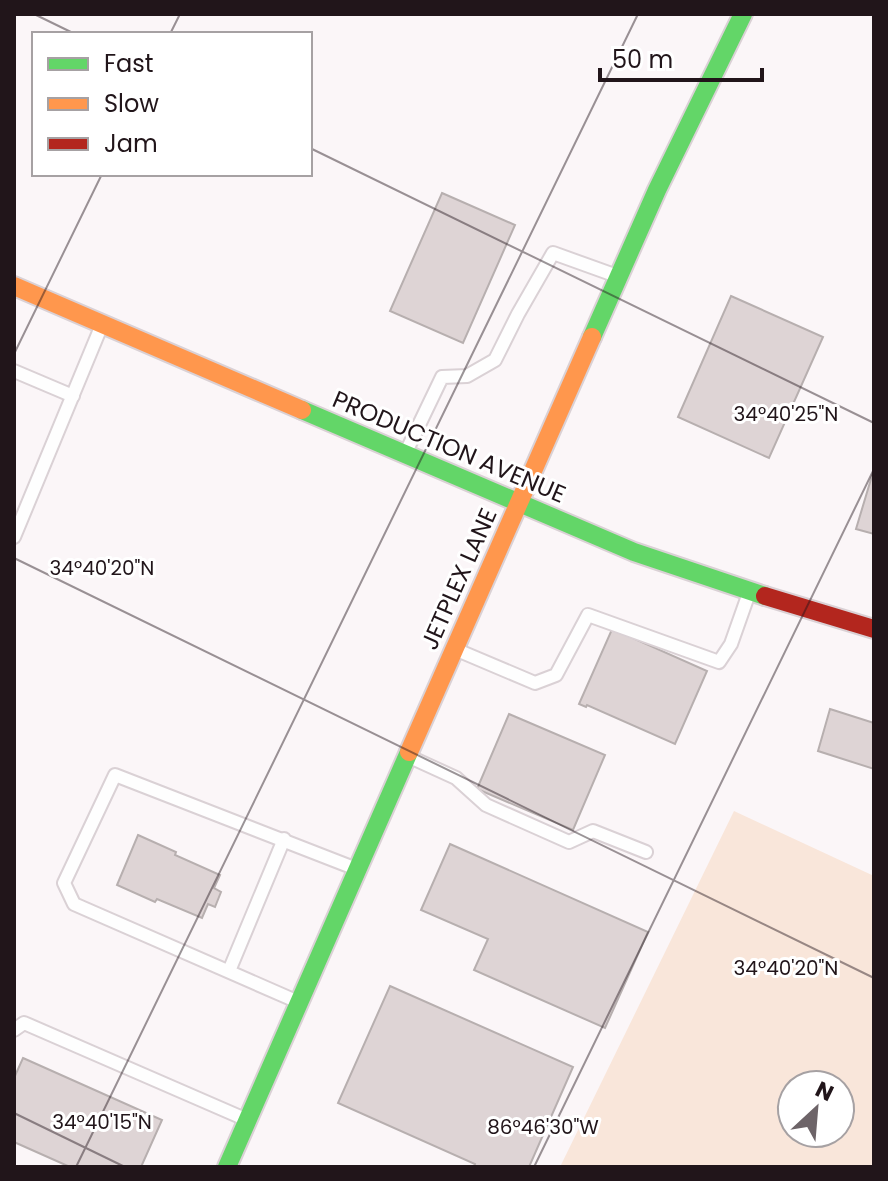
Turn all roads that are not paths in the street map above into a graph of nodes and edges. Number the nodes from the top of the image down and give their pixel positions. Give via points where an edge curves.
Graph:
1 (743, 14) edge
2 (618, 277) junction
3 (14, 286) edge
4 (102, 325) junction
5 (14, 371) edge
6 (73, 396) junction
7 (405, 454) junction
8 (519, 504) junction
9 (14, 537) edge
10 (749, 591) junction
11 (874, 629) edge
12 (454, 649) junction
13 (407, 755) junction
14 (284, 839) junction
15 (646, 852) dead end
16 (357, 869) junction
17 (229, 971) junction
18 (299, 1002) junction
19 (14, 1030) edge
20 (248, 1120) junction
21 (227, 1167) edge

1 - 2 street, JETPLEX LANE
2 - 7 lane via 553,253 495,360 467,376 442,377
2 - 8 street, JETPLEX LANE
3 - 4 street, PRODUCTION AVENUE
4 - 6 lane
4 - 7 street, PRODUCTION AVENUE
5 - 6 lane
6 - 9 lane
7 - 8 street, PRODUCTION AVENUE
8 - 10 street, PRODUCTION AVENUE via 634,552
8 - 12 street, JETPLEX LANE
10 - 11 street, PRODUCTION AVENUE
10 - 12 lane via 731,644 719,662 588,615 556,675 535,683
12 - 13 street, JETPLEX LANE
13 - 15 lane via 456,778 486,805 569,842 593,831
13 - 16 street, JETPLEX LANE
14 - 16 lane
14 - 17 lane
14 - 17 lane via 115,775 64,883 74,904
16 - 18 street, JETPLEX LANE
17 - 18 lane
18 - 20 street, JETPLEX LANE
19 - 20 lane via 24,1023
20 - 21 street, JETPLEX LANE

